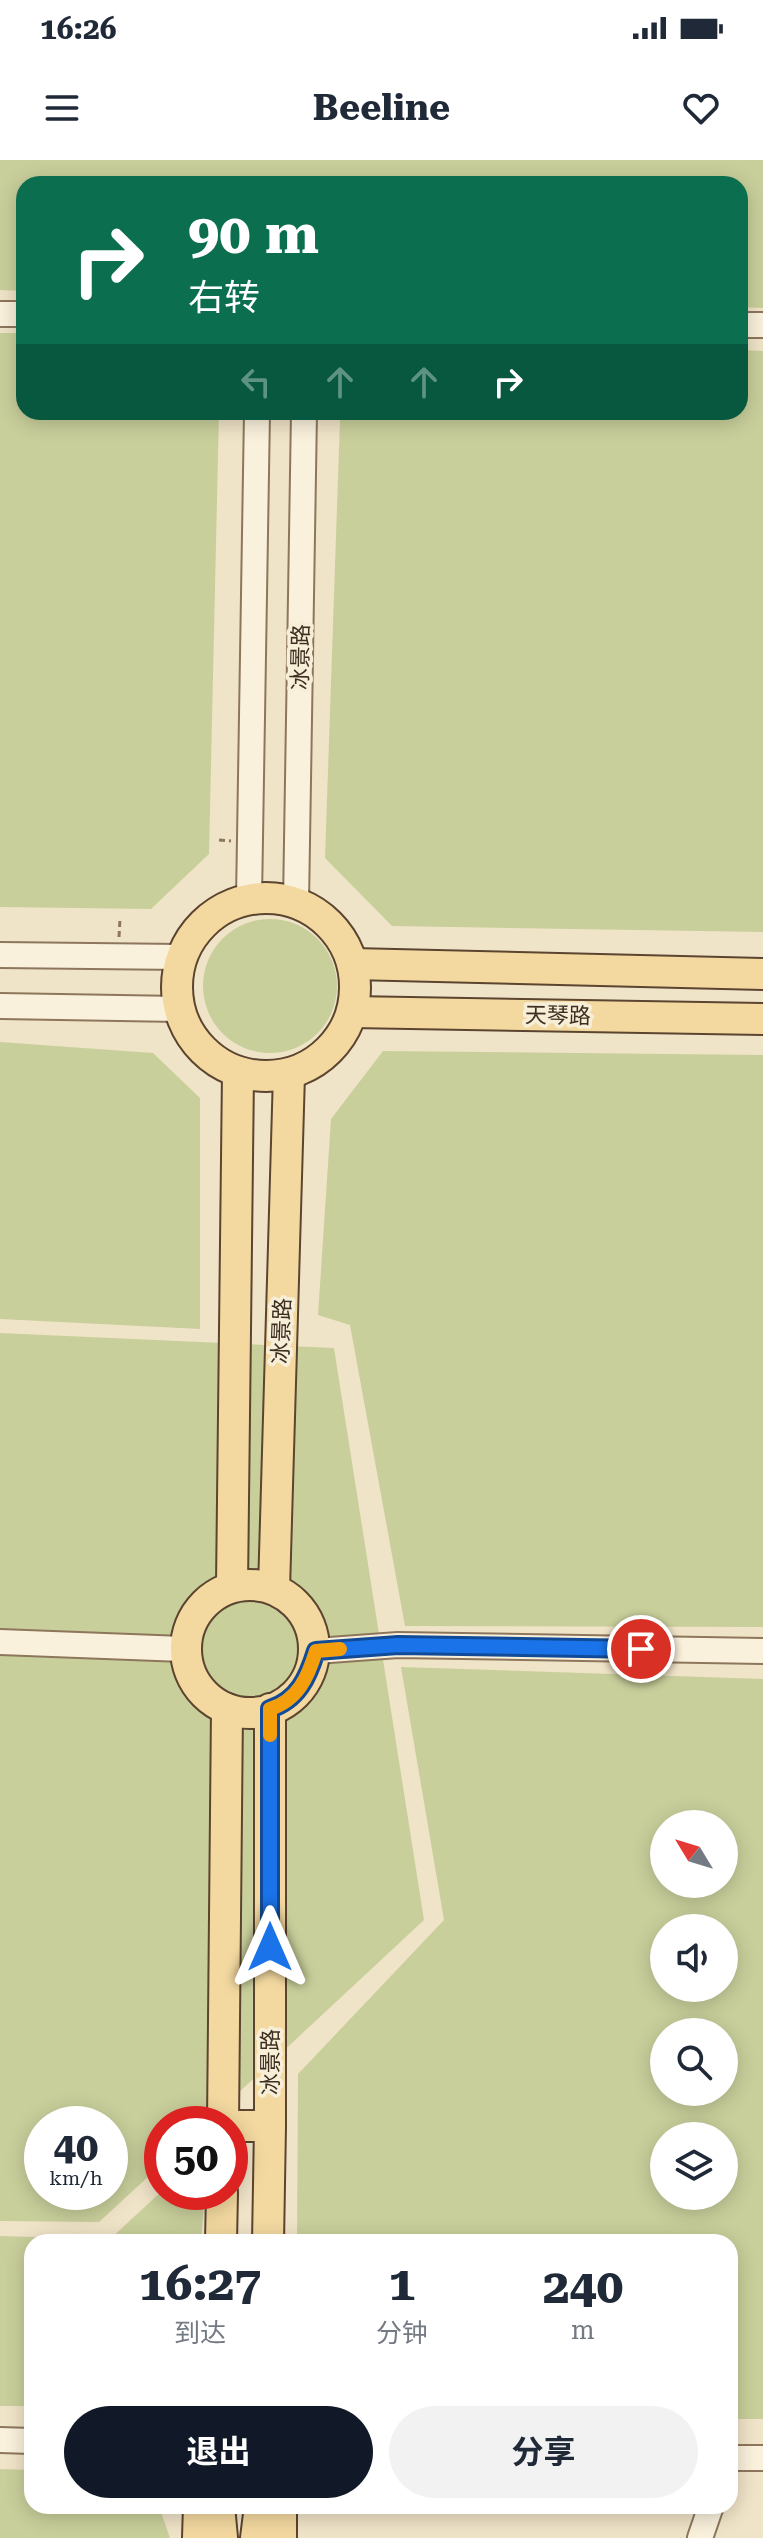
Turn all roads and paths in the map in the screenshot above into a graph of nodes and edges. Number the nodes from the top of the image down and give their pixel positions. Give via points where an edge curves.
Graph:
1 (257, 420) edge
2 (304, 420) edge
3 (249, 899) junction
4 (296, 903) junction
5 (0, 955) edge
6 (182, 957) junction
7 (353, 964) junction
8 (763, 974) edge
9 (0, 1006) edge
10 (179, 1009) junction
11 (352, 1012) junction
12 (763, 1019) edge
13 (238, 1073) junction
14 (289, 1074) junction
15 (232, 1586) junction
16 (274, 1589) junction
17 (0, 1642) edge
18 (183, 1649) junction
19 (316, 1651) junction
20 (763, 1651) edge
21 (227, 1709) junction
22 (270, 1709) junction
23 (223, 2106) edge
24 (248, 2126) edge
25 (270, 2126) junction
26 (222, 2210) edge
27 (221, 2234) edge
28 (268, 2234) edge
29 (0, 2440) edge
30 (24, 2441) edge
31 (738, 2458) edge
32 (763, 2458) edge
33 (199, 2514) edge
34 (220, 2514) edge
35 (259, 2514) edge
36 (281, 2514) edge
37 (708, 2514) edge
38 (198, 2538) edge
39 (222, 2538) edge
40 (256, 2538) edge
41 (281, 2538) edge
42 (700, 2538) edge

1 - 3 street
2 - 4 street, 冰景路
3 - 4 main road
3 - 6 main road via 220,910 197,931
4 - 7 main road via 322,917 341,938
5 - 6 street
6 - 10 main road via 176,983
7 - 8 main road, 天琴路
7 - 11 main road
9 - 10 street
10 - 13 main road via 191,1037 212,1059
11 - 12 main road, 天琴路
11 - 14 main road via 339,1040 317,1061
13 - 14 main road
13 - 15 main road, 冰景路
14 - 16 main road, 冰景路
15 - 16 main road
15 - 18 main road via 197,1611
16 - 19 main road via 305,1615
17 - 18 street
18 - 21 main road via 201,1692
19 - 20 street via 398,1645
19 - 22 main road via 296,1694
21 - 22 main road
21 - 23 main road, 冰景路
22 - 25 main road, 冰景路
24 - 25 main road, 冰景路
25 - 28 main road, 冰景路
26 - 27 main road
29 - 30 street
31 - 32 street
33 - 38 main road
34 - 39 main road
35 - 40 main road
36 - 41 main road
37 - 42 street

